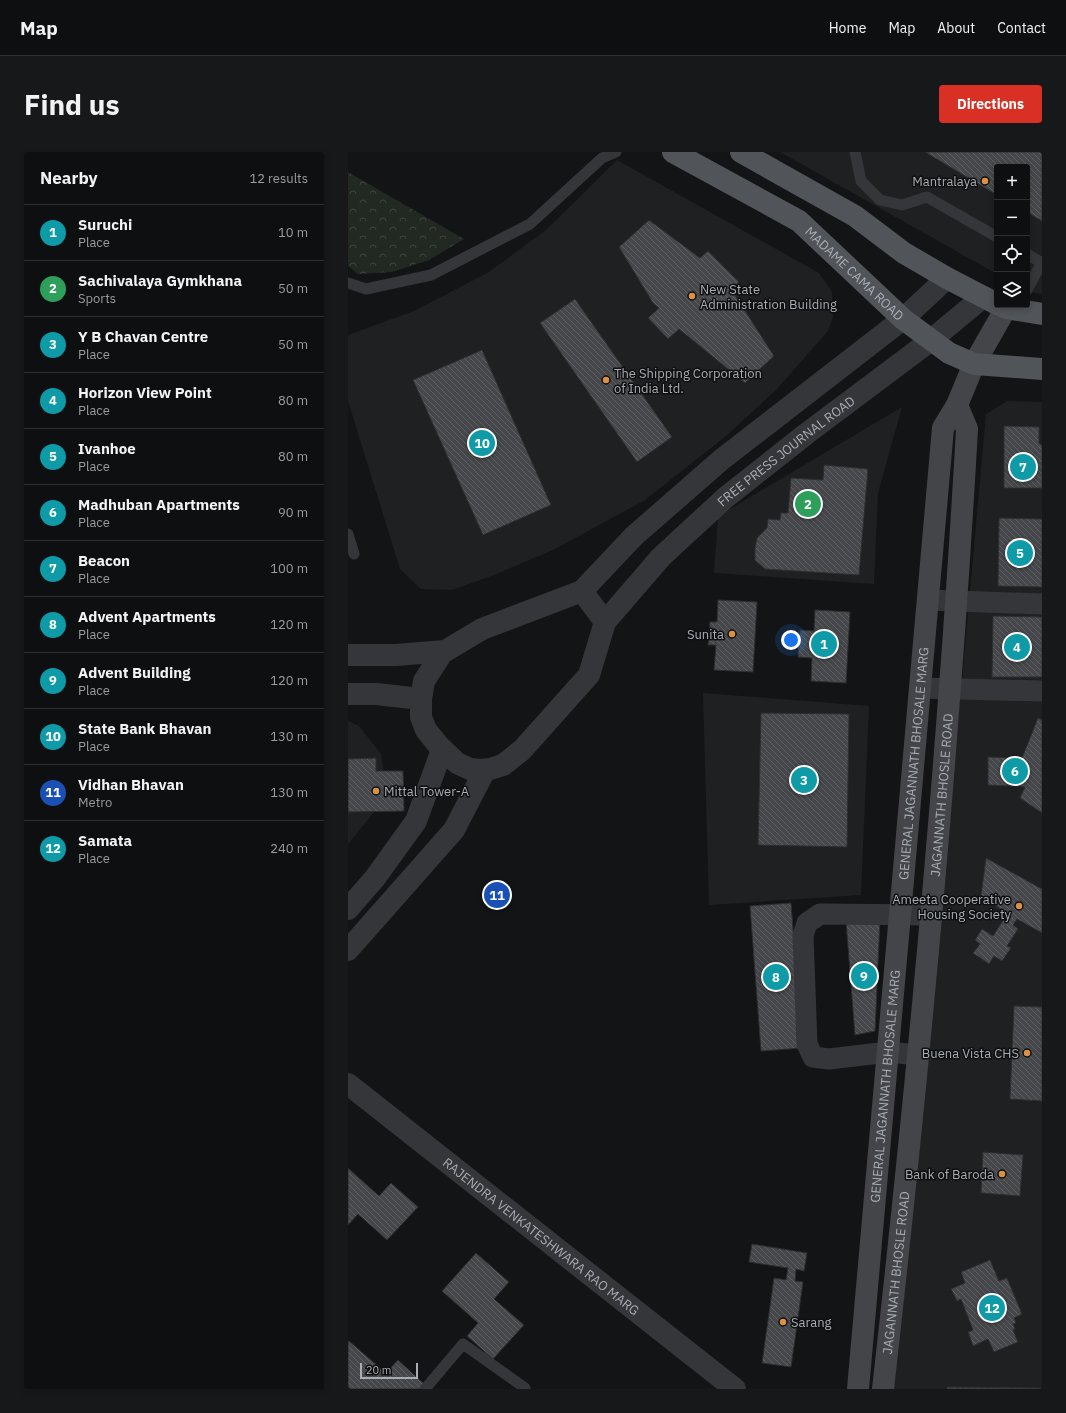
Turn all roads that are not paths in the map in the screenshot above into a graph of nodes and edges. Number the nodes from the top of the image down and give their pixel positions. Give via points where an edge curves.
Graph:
1 (616, 152) edge
2 (673, 152) edge
3 (741, 152) edge
4 (855, 152) edge
5 (995, 236) edge
6 (1030, 256) edge
7 (1042, 262) edge
8 (947, 278) junction
9 (348, 283) edge
10 (1030, 284) edge
11 (994, 300) edge
12 (998, 308) edge
13 (1002, 308) edge
14 (1017, 308) edge
15 (1042, 314) edge
16 (903, 319) junction
17 (930, 341) junction
18 (974, 364) junction
19 (1042, 369) edge
20 (957, 405) junction
21 (348, 534) edge
22 (354, 554) dead end
23 (582, 591) junction
24 (957, 599) junction
25 (928, 600) junction
26 (1042, 604) edge
27 (605, 622) junction
28 (445, 651) junction
29 (348, 655) edge
30 (920, 688) junction
31 (951, 689) junction
32 (1042, 691) edge
33 (348, 694) edge
34 (421, 699) junction
35 (442, 750) junction
36 (485, 770) junction
37 (348, 909) edge
38 (900, 913) junction
39 (931, 915) junction
40 (348, 950) edge
41 (888, 1052) junction
42 (918, 1055) junction
43 (348, 1084) edge
44 (525, 1388) edge
45 (426, 1389) edge
46 (735, 1389) edge
47 (858, 1389) edge
48 (884, 1389) edge

1 - 9 lane via 602,158 530,224 431,275 366,289
2 - 16 main road, MADAME CAMA ROAD via 799,221
3 - 8 main road via 855,216 904,253
4 - 5 lane via 861,182 880,200 902,205 927,196
6 - 7 lane
7 - 10 lane
8 - 11 main road
8 - 16 street, FREE PRESS JOURNAL ROAD
12 - 17 street, FREE PRESS JOURNAL ROAD
13 - 18 main road
14 - 15 main road
16 - 17 main road, MADAME CAMA ROAD
16 - 23 street, FREE PRESS JOURNAL ROAD via 720,460 634,536
17 - 18 main road, MADAME CAMA ROAD
17 - 27 street, FREE PRESS JOURNAL ROAD via 725,498 661,557
18 - 19 main road, MADAME CAMA ROAD
18 - 20 main road
20 - 24 main road, JAGANNATH BHOSLE ROAD via 967,429
20 - 25 main road, GENERAL JAGANNATH BHOSALE MARG via 943,428
21 - 22 lane
23 - 27 street
23 - 28 street, FREE PRESS JOURNAL ROAD via 482,629
24 - 25 street
24 - 26 street
24 - 31 main road, JAGANNATH BHOSLE ROAD
25 - 30 main road, GENERAL JAGANNATH BHOSALE MARG
27 - 36 street, FREE PRESS JOURNAL ROAD via 589,675 580,687 522,750 503,765
28 - 29 street
28 - 34 street, FREE PRESS JOURNAL ROAD via 424,681
30 - 31 street
30 - 38 main road, GENERAL JAGANNATH BHOSALE MARG
31 - 32 street
31 - 39 main road, JAGANNATH BHOSLE ROAD
33 - 34 street
34 - 35 street, FREE PRESS JOURNAL ROAD via 421,717 426,730
35 - 36 street, FREE PRESS JOURNAL ROAD via 457,763 470,769
35 - 37 street via 416,821 375,878
36 - 40 street via 454,830
38 - 39 street
38 - 41 main road, GENERAL JAGANNATH BHOSALE MARG
38 - 41 street via 820,914 807,923 803,936 807,1044 813,1056 829,1059
39 - 42 main road, JAGANNATH BHOSLE ROAD
41 - 42 street
41 - 47 main road, GENERAL JAGANNATH BHOSALE MARG
42 - 48 main road, JAGANNATH BHOSLE ROAD
43 - 46 street, RAJENDRA VENKATESHWARA RAO MARG
44 - 45 lane via 463,1344

